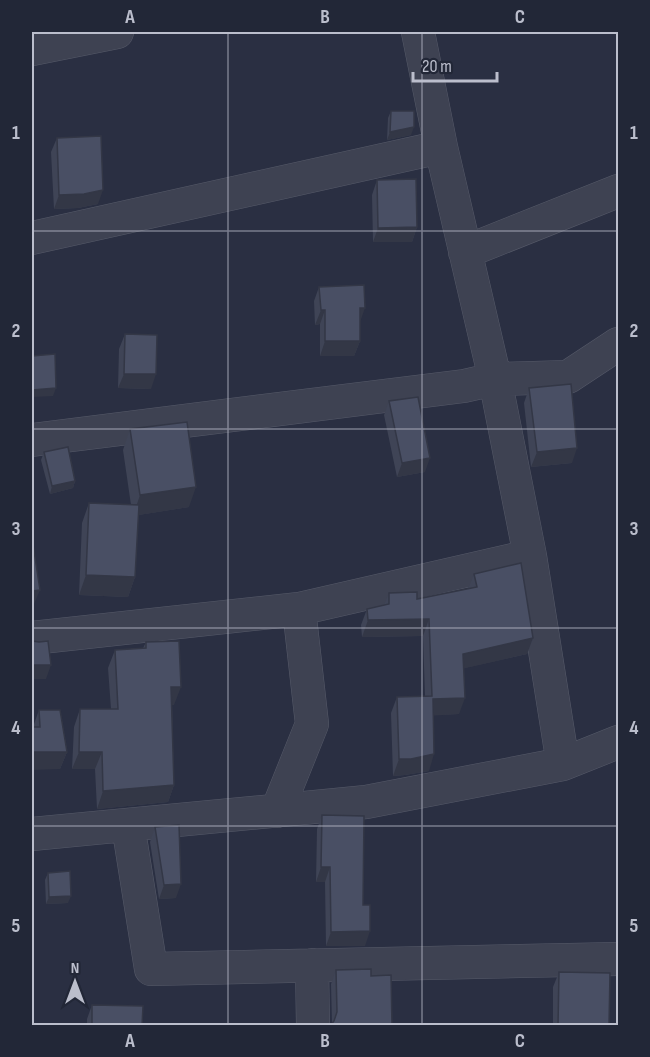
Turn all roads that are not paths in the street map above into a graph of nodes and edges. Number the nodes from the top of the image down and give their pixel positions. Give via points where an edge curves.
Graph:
1 (117, 32) edge
2 (418, 32) edge
3 (32, 49) edge
4 (441, 147) junction
5 (618, 190) edge
6 (32, 238) edge
7 (465, 252) junction
8 (618, 344) edge
9 (495, 380) junction
10 (32, 440) edge
11 (530, 556) junction
12 (299, 609) junction
13 (32, 638) edge
14 (618, 742) edge
15 (563, 764) junction
16 (277, 810) junction
17 (128, 825) junction
18 (32, 834) edge
19 (618, 959) edge
20 (312, 965) junction
21 (313, 1026) edge

1 - 3 street
2 - 4 street
4 - 6 street
4 - 7 street
5 - 7 street
7 - 9 street
8 - 9 street via 568,377
9 - 10 street
9 - 11 street
11 - 12 street
11 - 15 street
12 - 13 street
12 - 16 street via 312,724
14 - 15 street
15 - 16 street via 366,802
16 - 17 street
17 - 18 street
17 - 20 street via 152,969
19 - 20 street
20 - 21 street

